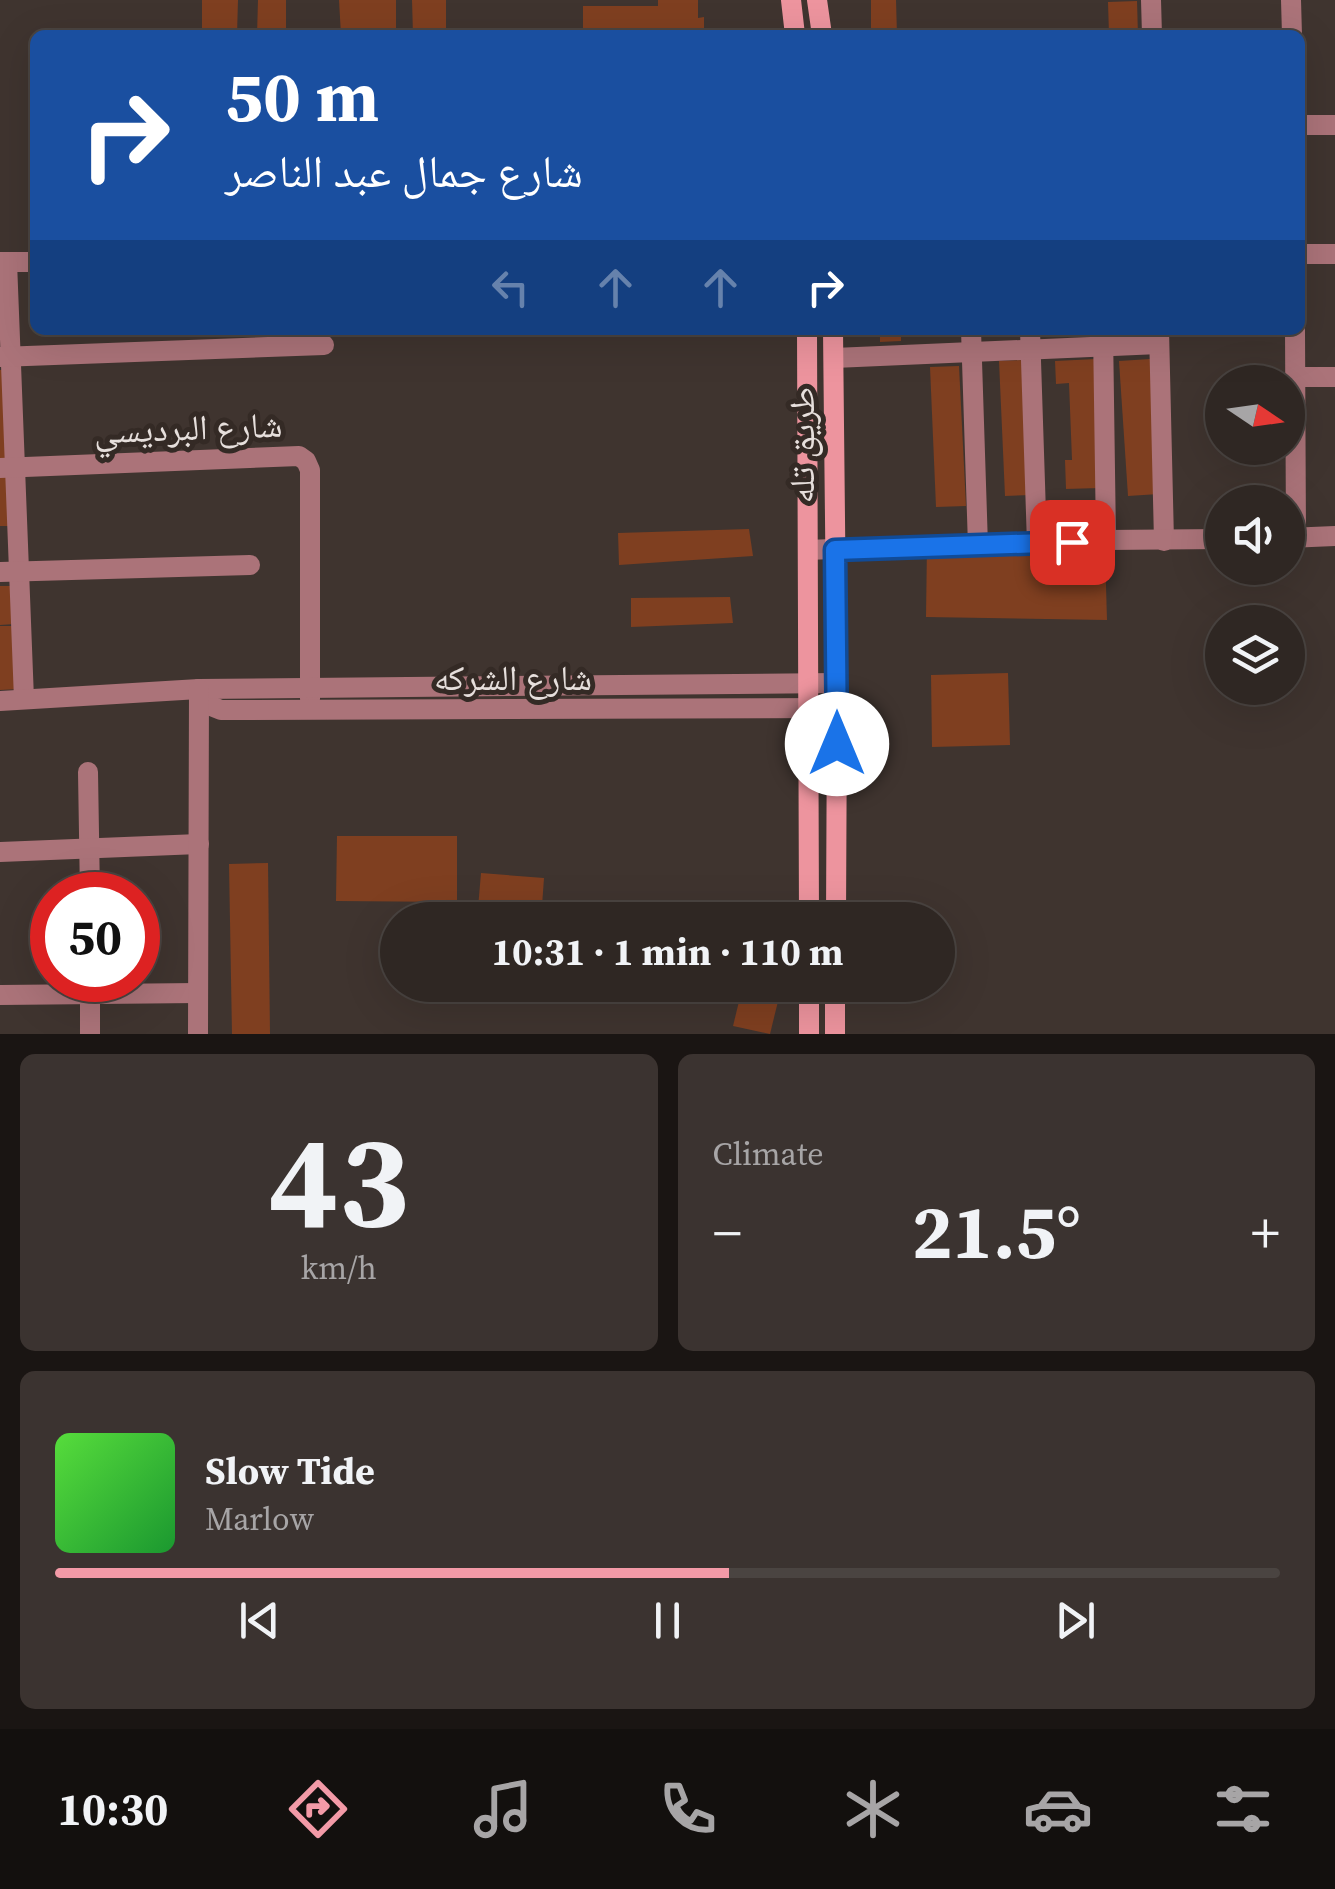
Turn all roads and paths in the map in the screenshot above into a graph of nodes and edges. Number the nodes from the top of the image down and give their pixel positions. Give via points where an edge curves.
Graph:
1 (791, 0) edge
2 (818, 0) edge
3 (1151, 0) edge
4 (1292, 0) edge
5 (794, 30) edge
6 (821, 30) edge
7 (1152, 30) edge
8 (1292, 30) edge
9 (1305, 125) edge
10 (1335, 125) edge
11 (1305, 254) edge
12 (1335, 254) edge
13 (3, 262) edge
14 (30, 262) edge
15 (807, 335) edge
16 (833, 335) edge
17 (970, 335) edge
18 (1294, 335) edge
19 (1159, 337) edge
20 (1103, 338) edge
21 (1030, 340) edge
22 (324, 346) dead end
23 (971, 352) junction
24 (5, 356) edge
25 (834, 358) junction
26 (1295, 365) edge
27 (1305, 377) edge
28 (1335, 377) edge
29 (7, 468) edge
30 (1335, 536) edge
31 (1305, 537) edge
32 (1106, 540) junction
33 (1205, 540) edge
34 (1164, 541) junction
35 (1037, 544) junction
36 (978, 546) junction
37 (808, 550) junction
38 (835, 550) junction
39 (250, 566) dead end
40 (9, 572) edge
41 (837, 682) junction
42 (808, 683) junction
43 (310, 687) junction
44 (199, 689) junction
45 (24, 699) junction
46 (0, 701) edge
47 (808, 708) junction
48 (837, 708) junction
49 (310, 711) junction
50 (88, 772) dead end
51 (199, 844) junction
52 (90, 848) junction
53 (0, 852) edge
54 (90, 872) edge
55 (809, 902) edge
56 (836, 902) edge
57 (160, 991) edge
58 (198, 992) junction
59 (30, 993) edge
60 (0, 995) edge
61 (90, 1002) edge
62 (809, 1002) edge
63 (835, 1002) edge
64 (90, 1034) edge
65 (198, 1034) edge
66 (809, 1034) edge
67 (835, 1034) edge

1 - 5 main road
2 - 6 main road
3 - 7 street
4 - 8 street
9 - 10 street
11 - 12 street
13 - 14 street
13 - 24 street
15 - 37 main road, طريق تله
16 - 25 main road, طريق تله
17 - 23 street
18 - 26 street
19 - 20 street
19 - 34 street
20 - 21 street
20 - 32 street
21 - 23 street
21 - 35 street
22 - 24 street
23 - 25 street
23 - 36 street
24 - 29 street
25 - 38 main road, طريق تله
27 - 28 street
29 - 40 street
29 - 43 street, شارع البرديسي via 299,456 306,461
30 - 31 street
32 - 34 street
32 - 35 street
33 - 34 street
35 - 36 street
36 - 38 street
37 - 38 street
37 - 42 main road, طريق تله
38 - 41 main road, طريق تله
39 - 40 street
40 - 45 street
41 - 42 street, شارع الشركه
41 - 48 main road, طريق تله
42 - 43 street, شارع الشركه
42 - 47 main road, طريق تله
43 - 44 street, شارع الشركه
43 - 49 street, شارع البرديسي
44 - 45 street, شارع الشركه
44 - 49 street, شارع الشركه via 221,710
44 - 51 street
45 - 46 street, شارع الشركه
47 - 48 street, شارع الشركه
47 - 49 street, شارع الشركه
47 - 55 main road, طريق تله
48 - 56 main road, طريق تله
50 - 52 street
51 - 52 street
51 - 58 street
52 - 53 street
52 - 54 street
57 - 58 street
58 - 65 street
59 - 60 street
61 - 64 street
62 - 66 main road
63 - 67 main road

